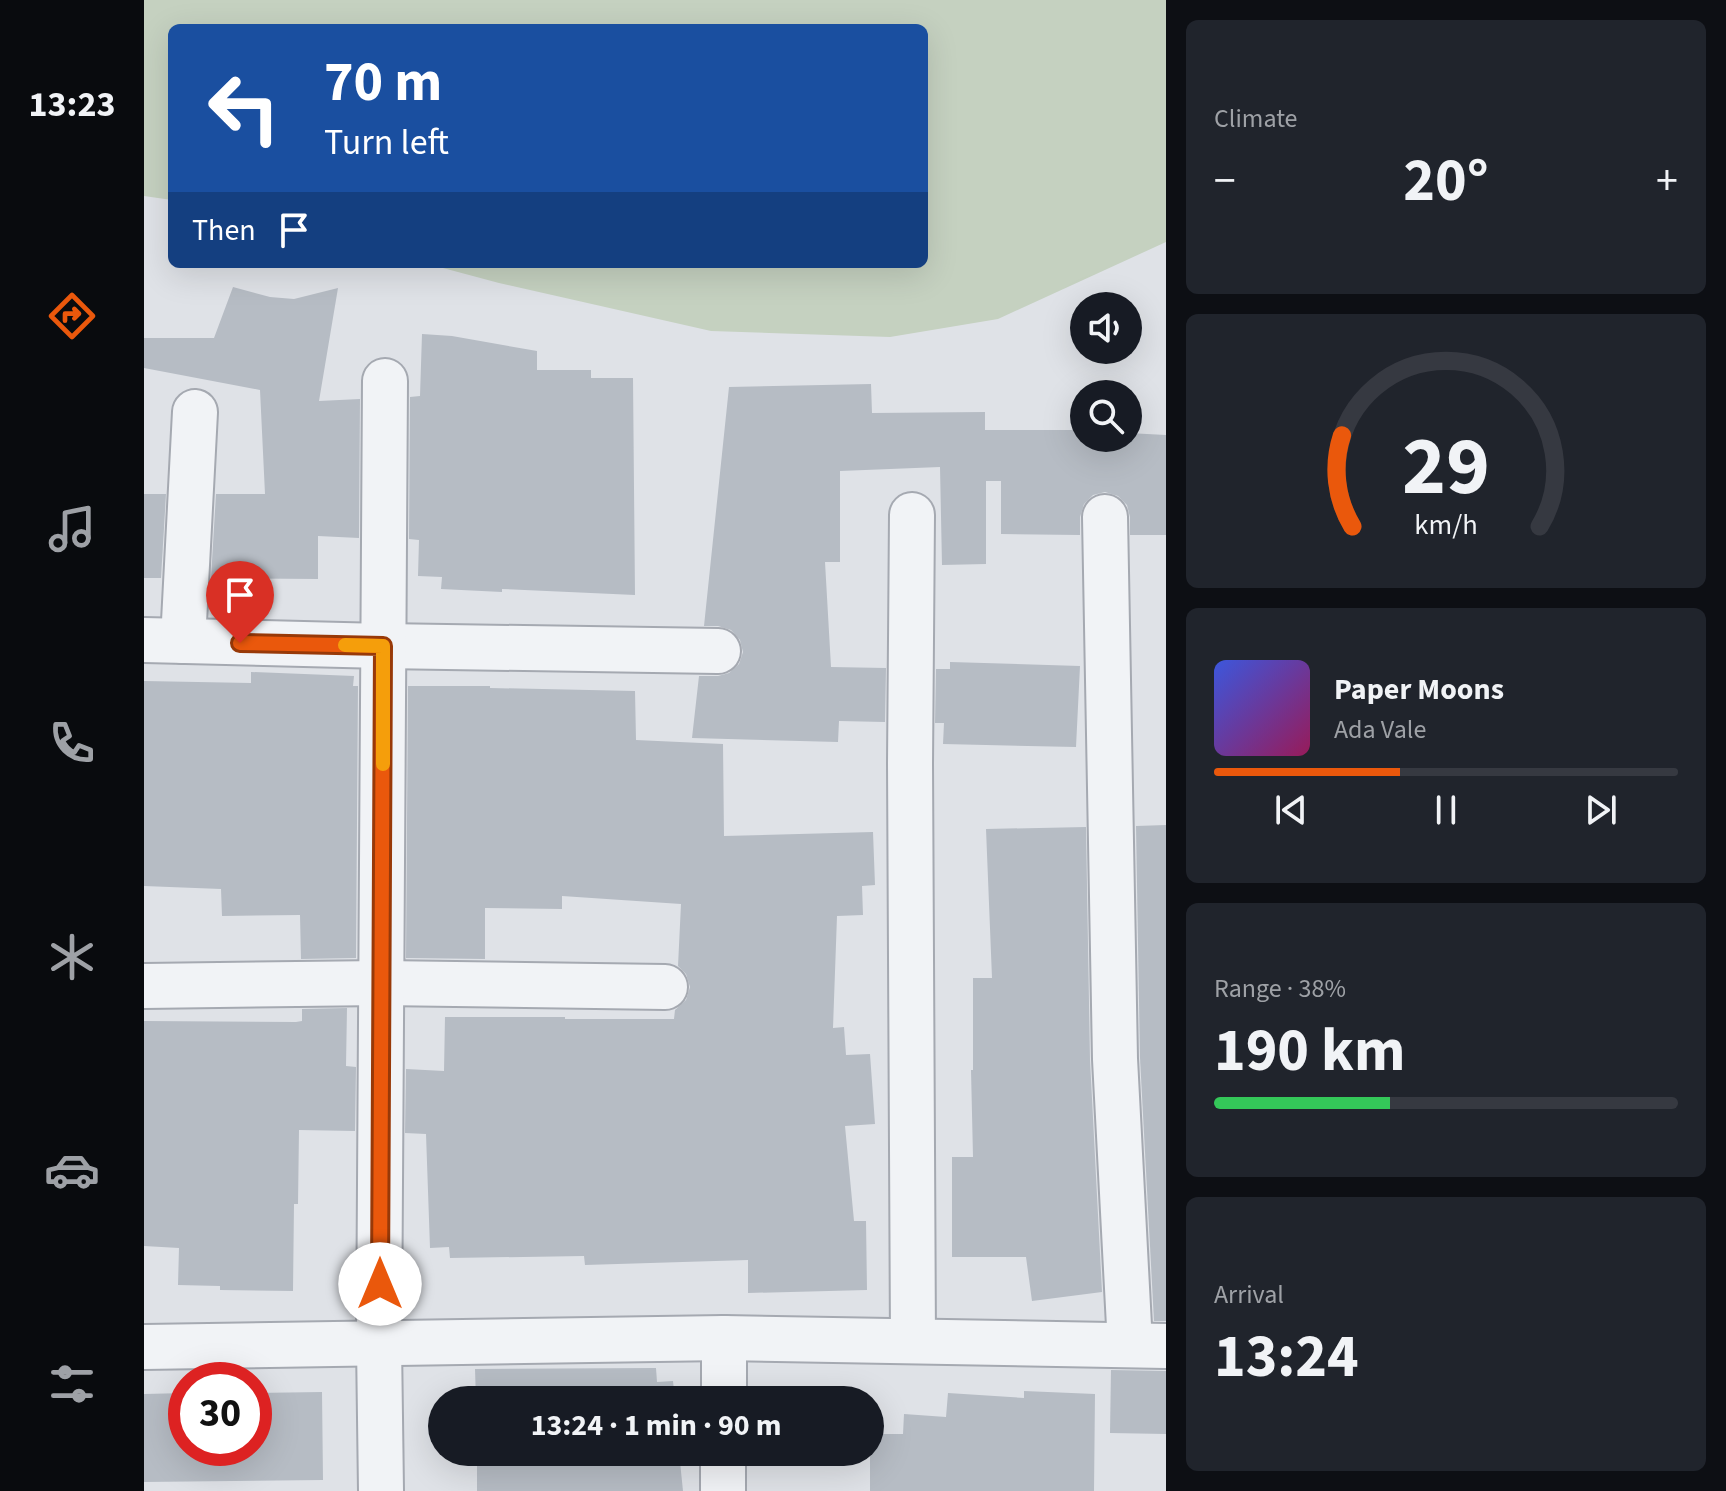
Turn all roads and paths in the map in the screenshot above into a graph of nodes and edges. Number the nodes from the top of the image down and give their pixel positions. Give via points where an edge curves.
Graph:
1 (385, 381) dead end
2 (195, 412) dead end
3 (912, 515) dead end
4 (1105, 517) dead end
5 (163, 640) edge
6 (383, 646) junction
7 (718, 651) dead end
8 (382, 983) junction
9 (144, 986) edge
10 (665, 987) dead end
11 (724, 1338) junction
12 (913, 1341) junction
13 (379, 1344) junction
14 (1148, 1345) edge
15 (144, 1347) edge
16 (724, 1386) edge
17 (723, 1466) edge
18 (381, 1491) edge
19 (723, 1491) edge

1 - 6 street
2 - 5 street
3 - 12 street
4 - 14 street via 1115,1059
5 - 6 street
6 - 7 street
6 - 8 street
8 - 9 street
8 - 10 street
8 - 13 street
11 - 12 street
11 - 13 street
11 - 16 street
12 - 14 street
13 - 15 street
13 - 18 street
17 - 19 street

